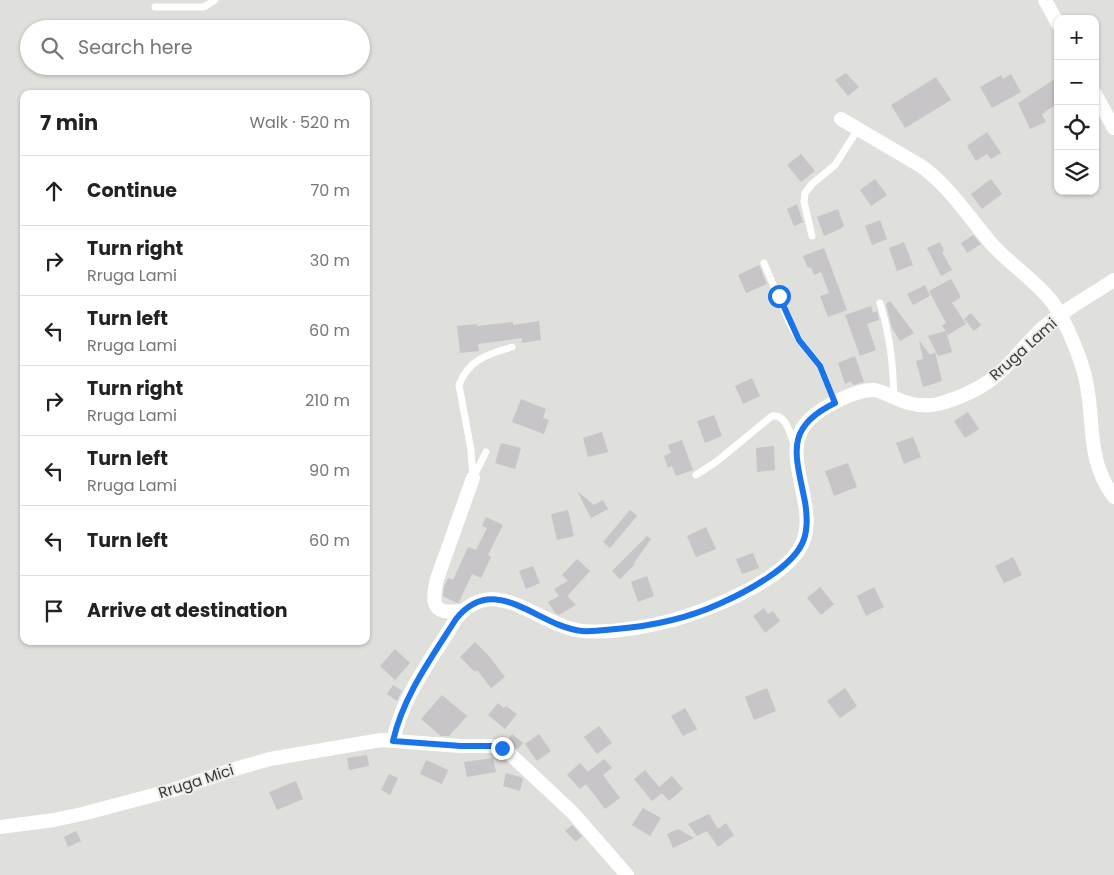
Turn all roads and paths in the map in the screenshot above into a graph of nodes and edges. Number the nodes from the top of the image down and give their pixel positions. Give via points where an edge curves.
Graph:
1 (215, 0) edge
2 (1045, 0) edge
3 (155, 7) dead end
4 (1054, 17) edge
5 (1099, 101) edge
6 (841, 119) dead end
7 (1114, 128) edge
8 (858, 129) junction
9 (812, 236) dead end
10 (764, 262) dead end
11 (1114, 280) edge
12 (880, 303) dead end
13 (1060, 316) junction
14 (512, 347) dead end
15 (894, 398) junction
16 (835, 403) junction
17 (796, 448) junction
18 (486, 452) dead end
19 (696, 474) dead end
20 (473, 478) junction
21 (1114, 496) edge
22 (462, 610) junction
23 (393, 741) junction
24 (0, 827) edge
25 (627, 874) edge

1 - 3 lane via 204,7
2 - 4 street
5 - 7 street
6 - 8 street
8 - 9 lane via 834,165 805,193
8 - 13 street via 933,175 991,244 1048,297
10 - 16 lane via 789,322 820,366
11 - 13 street, Rruga Lami
12 - 15 lane via 888,330
13 - 15 street, Rruga Lami via 1028,341 998,374 967,393 934,406 908,404
13 - 21 street via 1078,356 1088,390 1097,466
14 - 20 lane via 489,353 473,362 462,375 459,385
15 - 16 street, Rruga Lami via 873,390
16 - 17 street, Rruga Lami via 804,424
17 - 19 lane via 783,418 772,416 716,462
17 - 22 street, Rruga Lami via 806,512 804,541 789,560 767,579 719,604 661,624 596,631 565,627 523,607 495,599 471,604
18 - 20 lane
20 - 22 street via 433,594 441,611
22 - 23 street via 407,701
23 - 24 street, Rruga Mici via 381,740 270,760 82,814
23 - 25 street, Rruga Mici via 502,748 573,813

